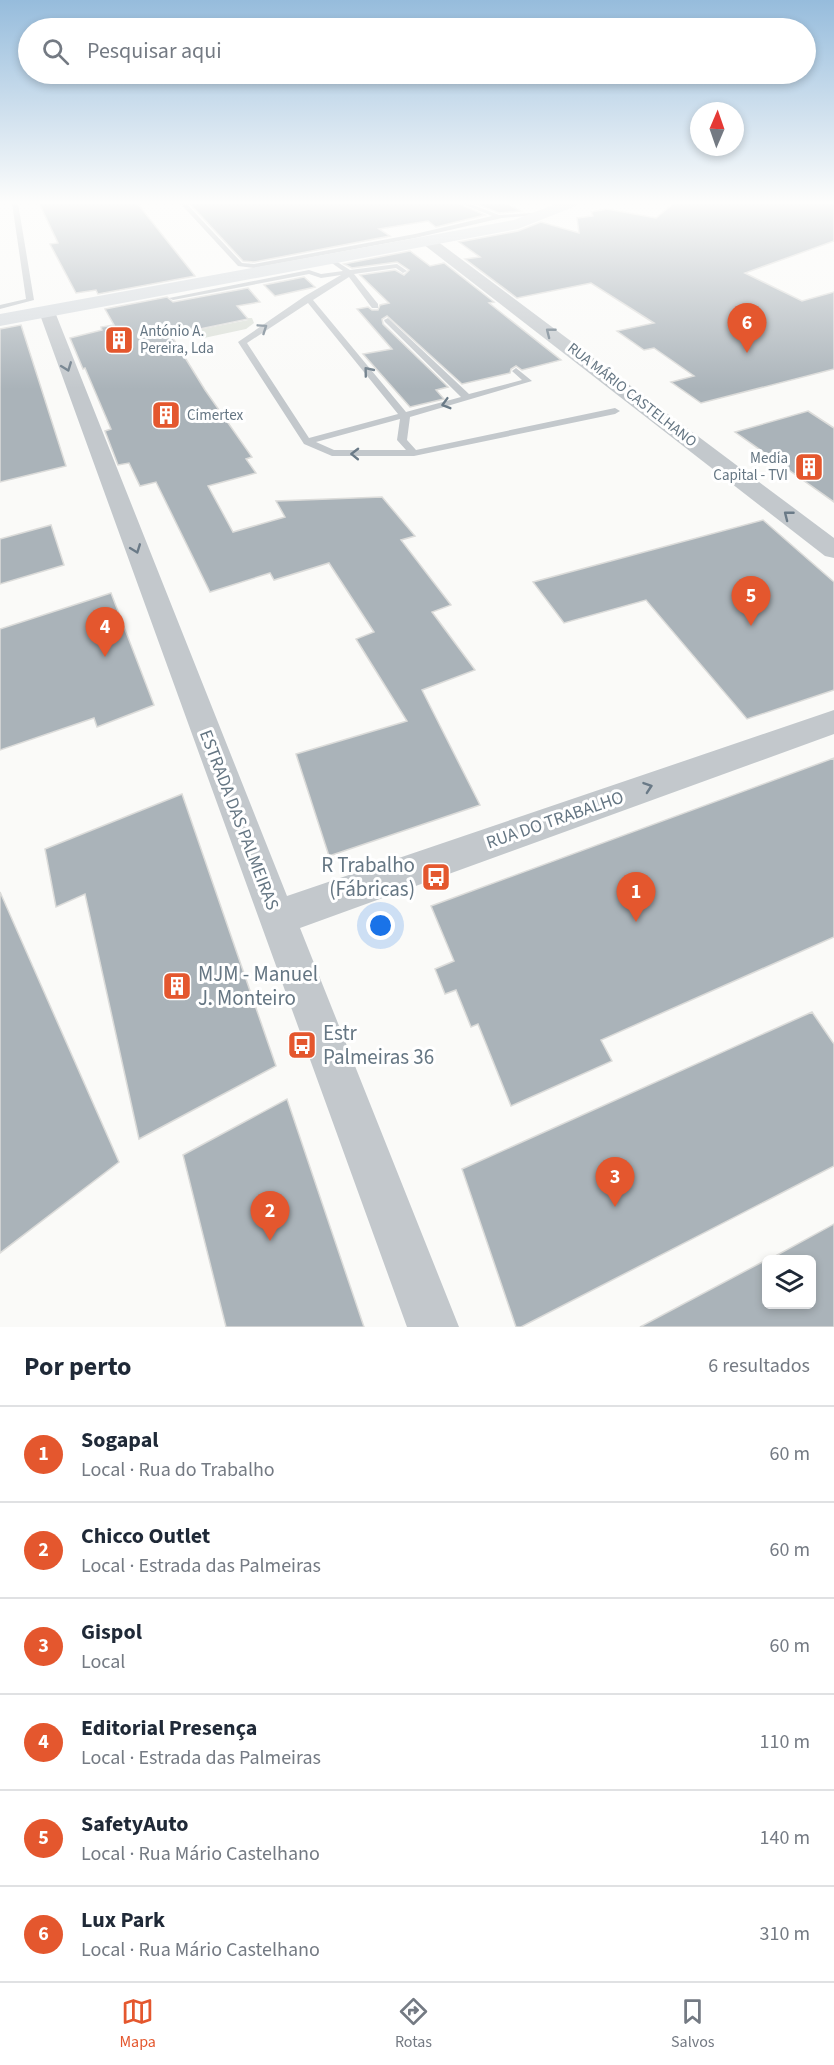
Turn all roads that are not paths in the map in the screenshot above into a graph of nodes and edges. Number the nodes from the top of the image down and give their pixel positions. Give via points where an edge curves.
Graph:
1 (25, 265) edge
2 (240, 265) edge
3 (265, 265) edge
4 (304, 265) edge
5 (338, 265) edge
6 (460, 265) edge
7 (403, 271) dead end
8 (350, 273) junction
9 (361, 289) junction
10 (173, 298) dead end
11 (308, 298) junction
12 (379, 305) dead end
13 (0, 307) edge
14 (364, 308) dead end
15 (47, 312) junction
16 (0, 320) edge
17 (393, 320) dead end
18 (377, 323) dead end
19 (398, 331) junction
20 (516, 371) dead end
21 (468, 398) junction
22 (615, 411) dead end
23 (405, 416) junction
24 (308, 442) junction
25 (414, 453) junction
26 (834, 550) edge
27 (834, 722) edge
28 (276, 918) junction
29 (433, 1327) edge

1 - 13 lane via 30,300
2 - 3 lane
4 - 15 main road
5 - 8 lane
26 -> 6 street, RUA MÁRIO CASTELHANO
7 - 8 lane via 398,266
8 - 9 lane
8 - 10 lane via 321,276 309,272
8 - 11 lane
9 - 12 lane
9 - 14 lane
23 -> 11 lane
24 -> 11 lane via 242,342
15 - 16 main road
15 -> 28 street, ESTRADA DAS PALMEIRAS
17 - 19 lane
18 - 19 lane
19 - 21 lane
20 - 21 lane via 528,381
21 -> 23 lane
22 - 25 lane
23 - 24 lane
23 - 25 lane via 402,440
25 -> 24 lane via 332,453
28 -> 27 street, RUA DO TRABALHO
28 - 29 street, ESTRADA DAS PALMEIRAS

